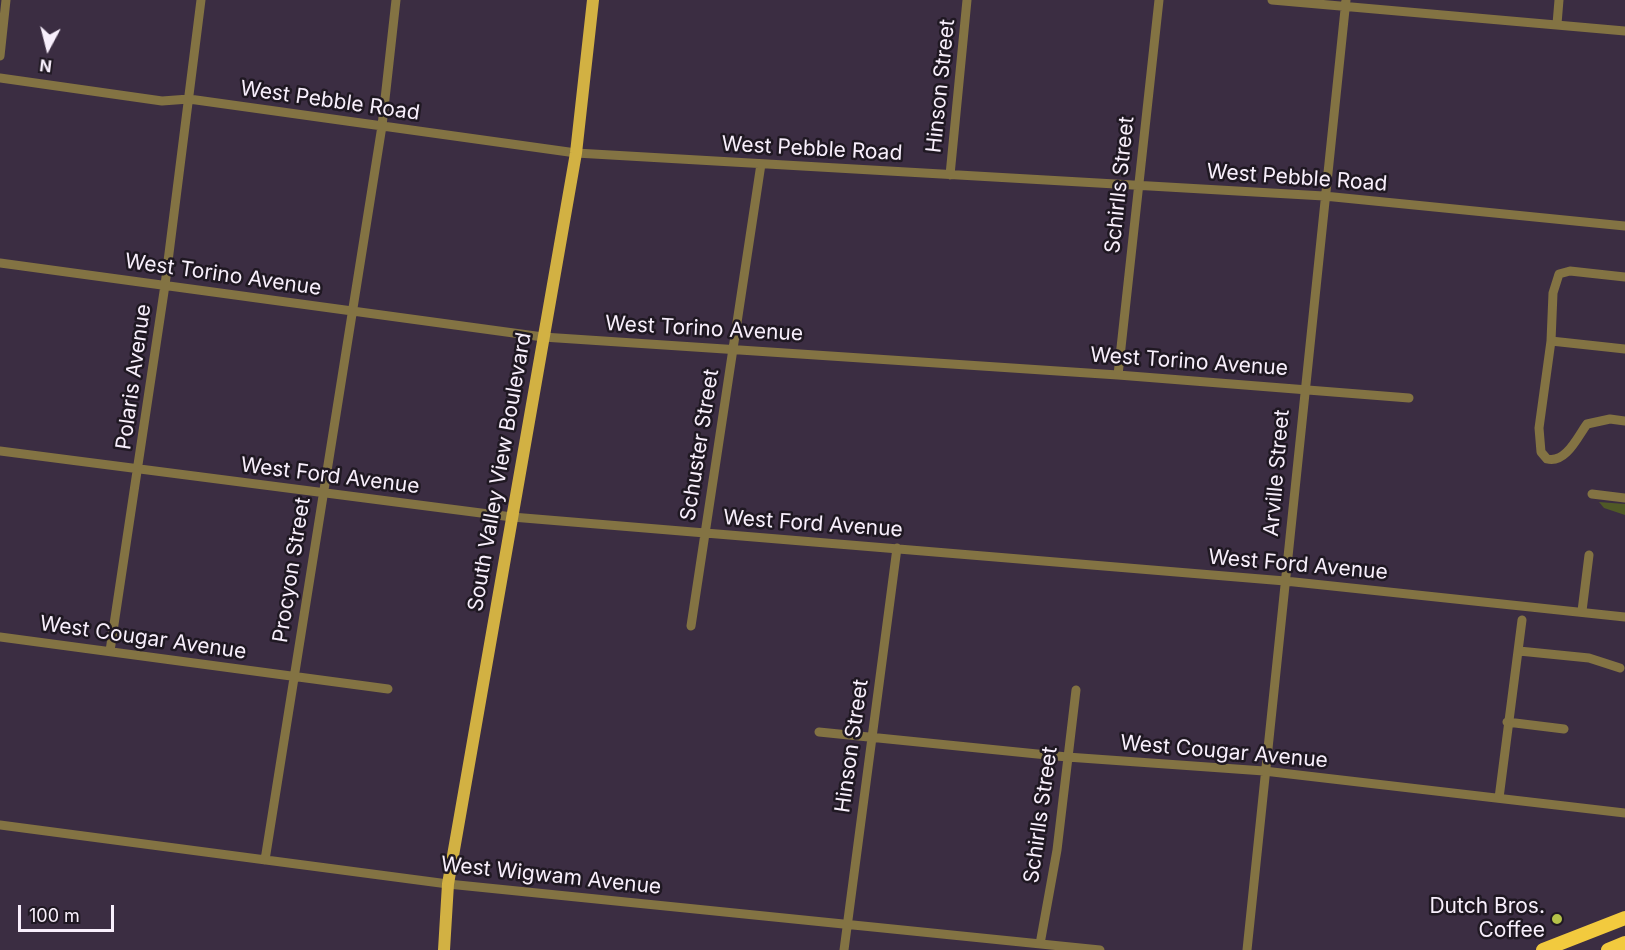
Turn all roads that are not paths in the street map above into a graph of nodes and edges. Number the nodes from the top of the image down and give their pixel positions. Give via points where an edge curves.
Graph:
1 (6, 0) edge
2 (201, 0) edge
3 (396, 0) edge
4 (593, 0) edge
5 (968, 0) edge
6 (1159, 0) edge
7 (1272, 0) edge
8 (1559, 0) edge
9 (1345, 2) edge
10 (1557, 24) junction
11 (1625, 31) edge
12 (0, 56) edge
13 (0, 78) edge
14 (189, 99) junction
15 (382, 126) junction
16 (576, 153) junction
17 (761, 164) junction
18 (950, 175) junction
19 (1138, 186) junction
20 (1324, 196) junction
21 (1625, 226) edge
22 (0, 263) edge
23 (1625, 277) edge
24 (165, 285) junction
25 (352, 311) junction
26 (543, 337) junction
27 (1551, 341) junction
28 (733, 348) junction
29 (1625, 349) edge
30 (1118, 375) junction
31 (1303, 388) junction
32 (1409, 398) dead end
33 (1625, 421) edge
34 (0, 451) edge
35 (138, 469) junction
36 (322, 493) junction
37 (1592, 494) dead end
38 (1625, 498) edge
39 (512, 517) junction
40 (705, 534) junction
41 (897, 548) junction
42 (1589, 555) dead end
43 (1285, 581) junction
44 (1582, 611) junction
45 (1625, 616) edge
46 (1522, 620) dead end
47 (691, 626) dead end
48 (0, 637) edge
49 (110, 651) junction
50 (1519, 651) junction
51 (1620, 668) dead end
52 (294, 676) junction
53 (388, 689) dead end
54 (1076, 690) dead end
55 (1507, 722) junction
56 (1564, 729) dead end
57 (819, 732) dead end
58 (871, 739) junction
59 (1067, 757) junction
60 (1264, 771) junction
61 (1499, 798) junction
62 (1625, 813) edge
63 (0, 825) edge
64 (265, 860) junction
65 (448, 884) junction
66 (1625, 918) edge
67 (846, 925) junction
68 (1625, 943) edge
69 (1040, 944) junction
70 (444, 950) edge
71 (844, 950) edge
72 (1100, 950) edge
73 (1247, 950) edge
74 (1544, 950) edge
75 (1608, 950) edge

1 - 12 street
2 - 14 street, Polaris Avenue
3 - 15 street, Procyon Street
4 - 16 main road, South Valley View Boulevard
5 - 18 street, Hinson Street
6 - 19 street, Schirlls Street
7 - 9 street
8 - 10 street
9 - 10 street
9 - 20 street, Arville Street
10 - 11 street
13 - 14 street, West Pebble Road via 162,101
14 - 15 street, West Pebble Road
14 - 24 street, Polaris Avenue
15 - 16 street, West Pebble Road
15 - 25 street, Procyon Street
16 - 17 street, West Pebble Road
16 - 26 main road, South Valley View Boulevard
17 - 18 street, West Pebble Road
17 - 28 street, Schuster Street
18 - 19 street, West Pebble Road
19 - 20 street, West Pebble Road
19 - 30 street, Schirlls Street
20 - 21 street, West Pebble Road
20 - 31 street, Arville Street
22 - 24 street, West Torino Avenue
23 - 27 street via 1559,274 1553,293
24 - 25 street, West Torino Avenue
24 - 35 street, Polaris Avenue
25 - 26 street, West Torino Avenue
25 - 36 street, Procyon Street
26 - 28 street, West Torino Avenue
26 - 39 main road, South Valley View Boulevard
27 - 29 street
27 - 33 street via 1539,428 1541,452 1547,459 1559,459 1587,424 1610,419
28 - 30 street, West Torino Avenue
28 - 40 street, Schuster Street
30 - 31 street, West Torino Avenue
31 - 32 street, West Torino Avenue
31 - 43 street, Arville Street
34 - 35 street, West Ford Avenue
35 - 36 street, West Ford Avenue
35 - 49 street, Polaris Avenue
36 - 39 street, West Ford Avenue
36 - 52 street, Procyon Street
37 - 38 street
39 - 40 street, West Ford Avenue
39 - 65 main road, South Valley View Boulevard
40 - 41 street, West Ford Avenue
40 - 47 street, Schuster Street
41 - 43 street, West Ford Avenue
41 - 58 street, Hinson Street
42 - 44 street
43 - 44 street, West Ford Avenue
43 - 60 street, Arville Street
44 - 45 street, West Ford Avenue
46 - 50 street
48 - 49 street, West Cougar Avenue
49 - 52 street, West Cougar Avenue
50 - 51 street via 1589,658
50 - 55 street
52 - 53 street, West Cougar Avenue
52 - 64 street, Procyon Street
54 - 59 street, Schirlls Street
55 - 56 street
55 - 61 street
57 - 58 street, West Cougar Avenue
58 - 59 street, West Cougar Avenue
58 - 67 street, Hinson Street
59 - 60 street, West Cougar Avenue
59 - 69 street, Schirlls Street via 1057,850
60 - 61 street, West Cougar Avenue
60 - 73 street, Arville Street
61 - 62 street, West Cougar Avenue
63 - 64 street, West Wigwam Avenue
64 - 65 street, West Wigwam Avenue
65 - 67 street, West Wigwam Avenue
65 - 70 main road, South Valley View Boulevard
66 - 74 highway
67 - 69 street, West Wigwam Avenue
67 - 71 street, Hinson Street
68 - 75 highway
69 - 72 street, West Wigwam Avenue

